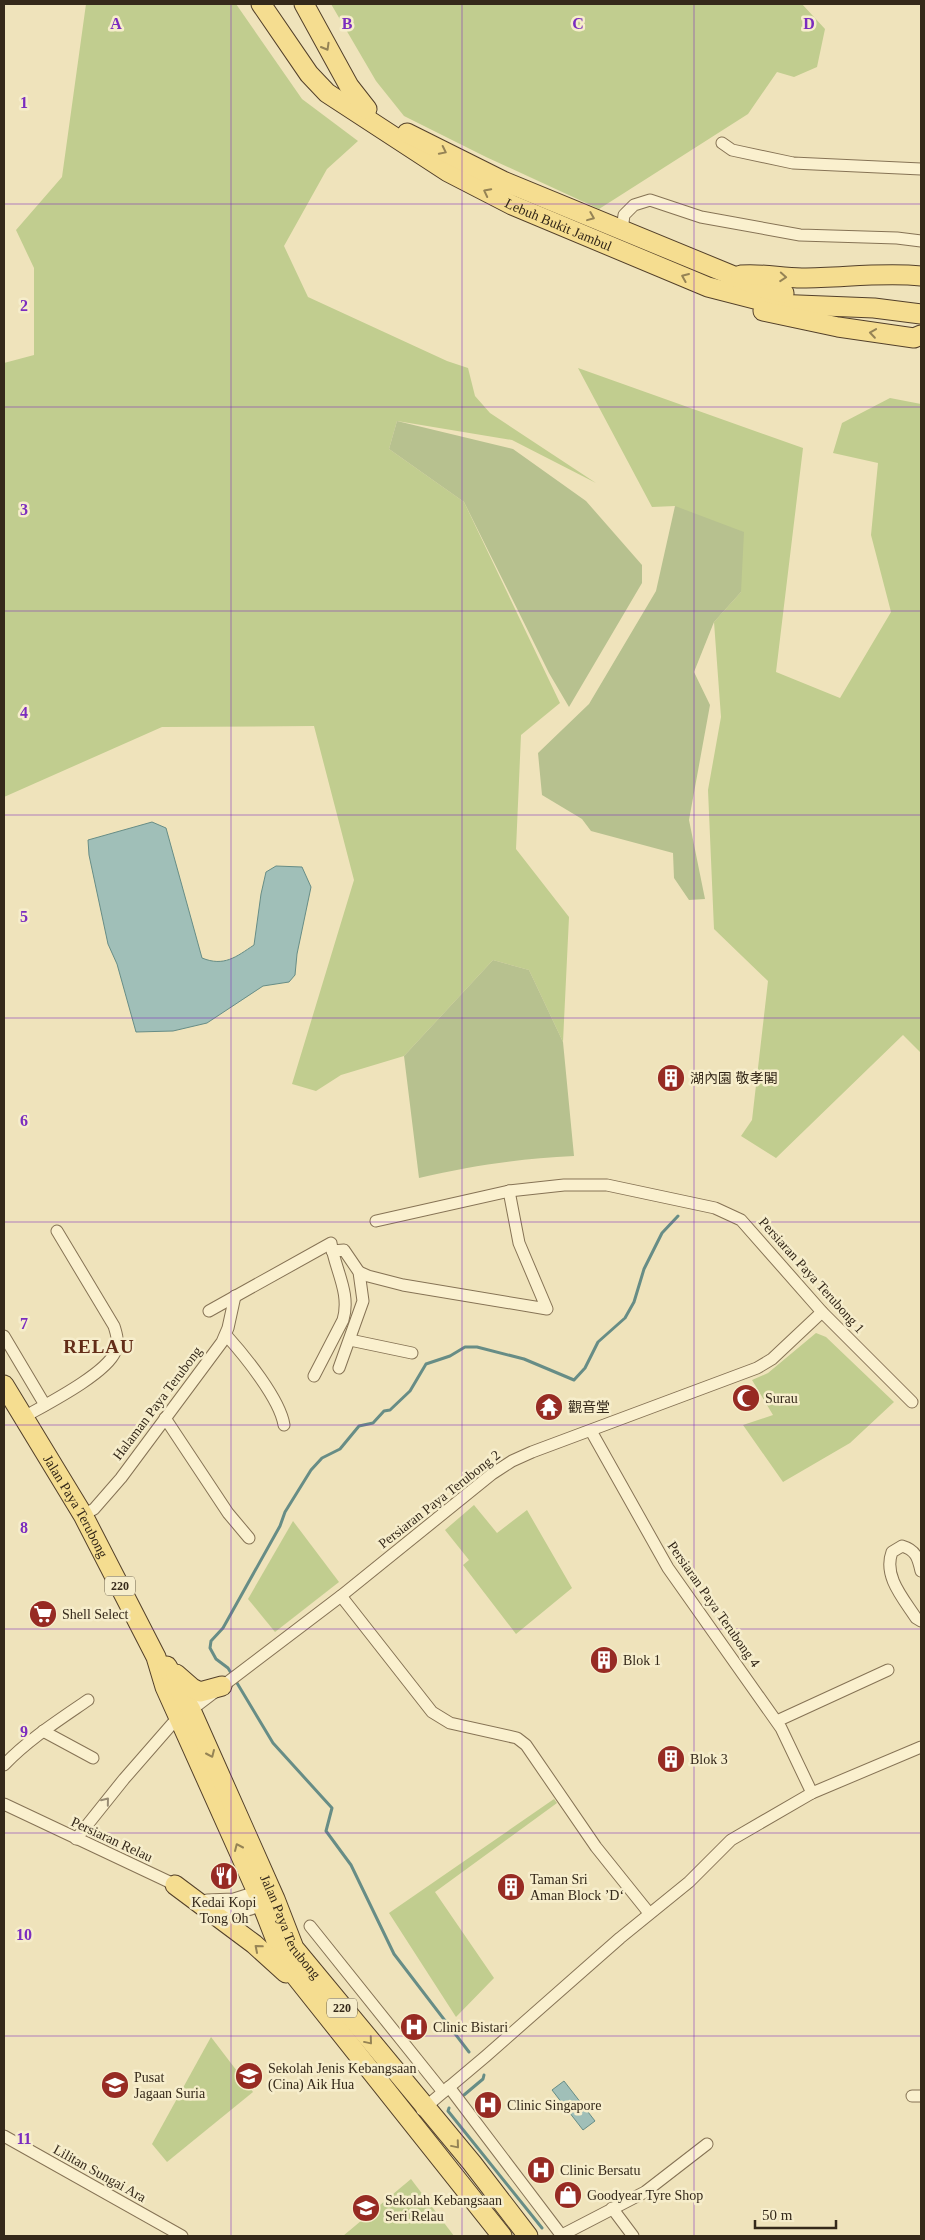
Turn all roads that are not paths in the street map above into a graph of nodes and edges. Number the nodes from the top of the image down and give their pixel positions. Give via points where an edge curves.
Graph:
1 (251, 4) edge
2 (261, 4) edge
3 (274, 4) edge
4 (304, 4) edge
5 (367, 109) junction
6 (722, 143) dead end
7 (921, 169) edge
8 (448, 172) junction
9 (622, 230) junction
10 (921, 241) edge
11 (734, 276) junction
12 (921, 276) edge
13 (708, 287) junction
14 (921, 306) edge
15 (921, 314) edge
16 (921, 335) edge
17 (509, 1191) junction
18 (376, 1221) dead end
19 (57, 1230) dead end
20 (332, 1247) junction
21 (359, 1272) junction
22 (235, 1296) junction
23 (209, 1311) dead end
24 (822, 1312) junction
25 (226, 1335) junction
26 (4, 1336) edge
27 (350, 1340) junction
28 (412, 1353) dead end
29 (339, 1368) dead end
30 (314, 1376) dead end
31 (4, 1385) edge
32 (912, 1402) dead end
33 (45, 1405) junction
34 (24, 1417) junction
35 (165, 1418) junction
36 (284, 1425) dead end
37 (591, 1430) junction
38 (83, 1515) junction
39 (249, 1538) dead end
40 (921, 1571) edge
41 (341, 1596) junction
42 (921, 1621) edge
43 (162, 1662) junction
44 (888, 1670) dead end
45 (224, 1685) junction
46 (88, 1700) dead end
47 (185, 1713) junction
48 (777, 1722) junction
49 (43, 1731) junction
50 (921, 1747) edge
51 (93, 1758) dead end
52 (4, 1765) edge
53 (812, 1793) junction
54 (4, 1804) edge
55 (76, 1839) junction
56 (175, 1885) junction
57 (266, 1896) junction
58 (649, 1913) junction
59 (310, 1926) dead end
60 (307, 1993) junction
61 (446, 2089) junction
62 (425, 2108) junction
63 (410, 2120) junction
64 (4, 2136) edge
65 (707, 2144) dead end
66 (612, 2208) junction
67 (182, 2236) edge
68 (502, 2236) edge
69 (528, 2236) edge
70 (562, 2236) edge
71 (633, 2236) edge

1 - 8 main road via 300,79 338,115 366,133
2 - 8 main road, Lebuh Bukit Jambul via 309,74 327,93
3 - 5 main road, Lebuh Bukit Jambul via 316,66 341,91
4 -> 5 main road via 349,86
5 -> 9 main road, Lebuh Bukit Jambul via 404,132 502,181
6 - 7 street via 732,150 793,163
13 -> 8 main road, Lebuh Bukit Jambul via 512,205
9 - 10 street via 624,215 634,205 650,200 701,218 800,235
9 - 11 main road, Lebuh Bukit Jambul
11 -> 12 main road
11 - 14 main road, Lebuh Bukit Jambul via 770,290 796,295
13 - 15 main road, Lebuh Bukit Jambul via 774,304 874,308
16 -> 13 main road via 914,338 884,334 774,315
17 - 18 street, Persiaran Paya Terubong 1
17 - 21 street via 519,1243 547,1309 403,1285
17 - 24 street, Persiaran Paya Terubong 1 via 564,1185 607,1186 730,1213 741,1220
19 - 33 street via 114,1326 117,1344 105,1365
20 - 21 street via 344,1250
20 - 22 street
20 - 30 street via 347,1298 346,1311
21 - 27 street via 363,1306
22 - 23 street
22 - 25 street, Halaman Paya Terubong
24 - 32 street, Persiaran Paya Terubong 1
24 - 37 street, Persiaran Paya Terubong 2 via 772,1359 757,1368
25 - 35 street, Halaman Paya Terubong
25 - 36 street via 246,1356 280,1410
26 - 33 street
27 - 28 street
27 - 29 street
31 - 34 main road, Jalan Paya Terubong / 220
33 - 34 street
34 - 38 main road, Jalan Paya Terubong / 220
35 - 38 street, Halaman Paya Terubong via 108,1494
35 - 39 street via 228,1513
37 - 41 street, Persiaran Paya Terubong 2 via 532,1452 492,1474
37 - 48 street, Persiaran Paya Terubong 4 via 668,1568
38 - 43 main road, Jalan Paya Terubong / 220
40 - 42 street via 918,1557 911,1549 902,1546 892,1552 890,1576
41 - 45 street, Persiaran Paya Terubong 2
41 - 58 street via 432,1712 450,1723 517,1738 526,1745 596,1847
43 - 45 main road via 200,1692
43 - 47 main road, Jalan Paya Terubong / 220 via 163,1683
44 - 48 street
45 - 47 street, Persiaran Paya Terubong 2
46 - 49 street
55 -> 47 street, Persiaran Paya Terubong 2 via 124,1779
47 - 57 main road, Jalan Paya Terubong / 220
48 - 53 street, Persiaran Paya Terubong 4
49 - 51 street
49 - 52 street
50 - 53 street
53 - 58 street via 731,1840 689,1882
54 - 55 street, Persiaran Relau
55 - 56 street, Persiaran Relau
56 - 57 street, Persiaran Relau via 231,1912 244,1911
60 -> 56 main road via 254,1944
57 - 60 main road, Jalan Paya Terubong / 220 via 282,1957
57 -> 62 main road, Jalan Paya Terubong / 220 via 301,1960
58 - 61 street
59 - 61 street
60 - 63 main road, Jalan Paya Terubong / 220
61 - 62 street
61 - 70 street
62 - 63 street
62 -> 69 main road, Jalan Paya Terubong / 220
63 - 68 main road, Jalan Paya Terubong / 220
64 - 67 street, Lilitan Sungai Ara
65 - 66 street via 645,2192
66 - 70 street
66 - 71 street

